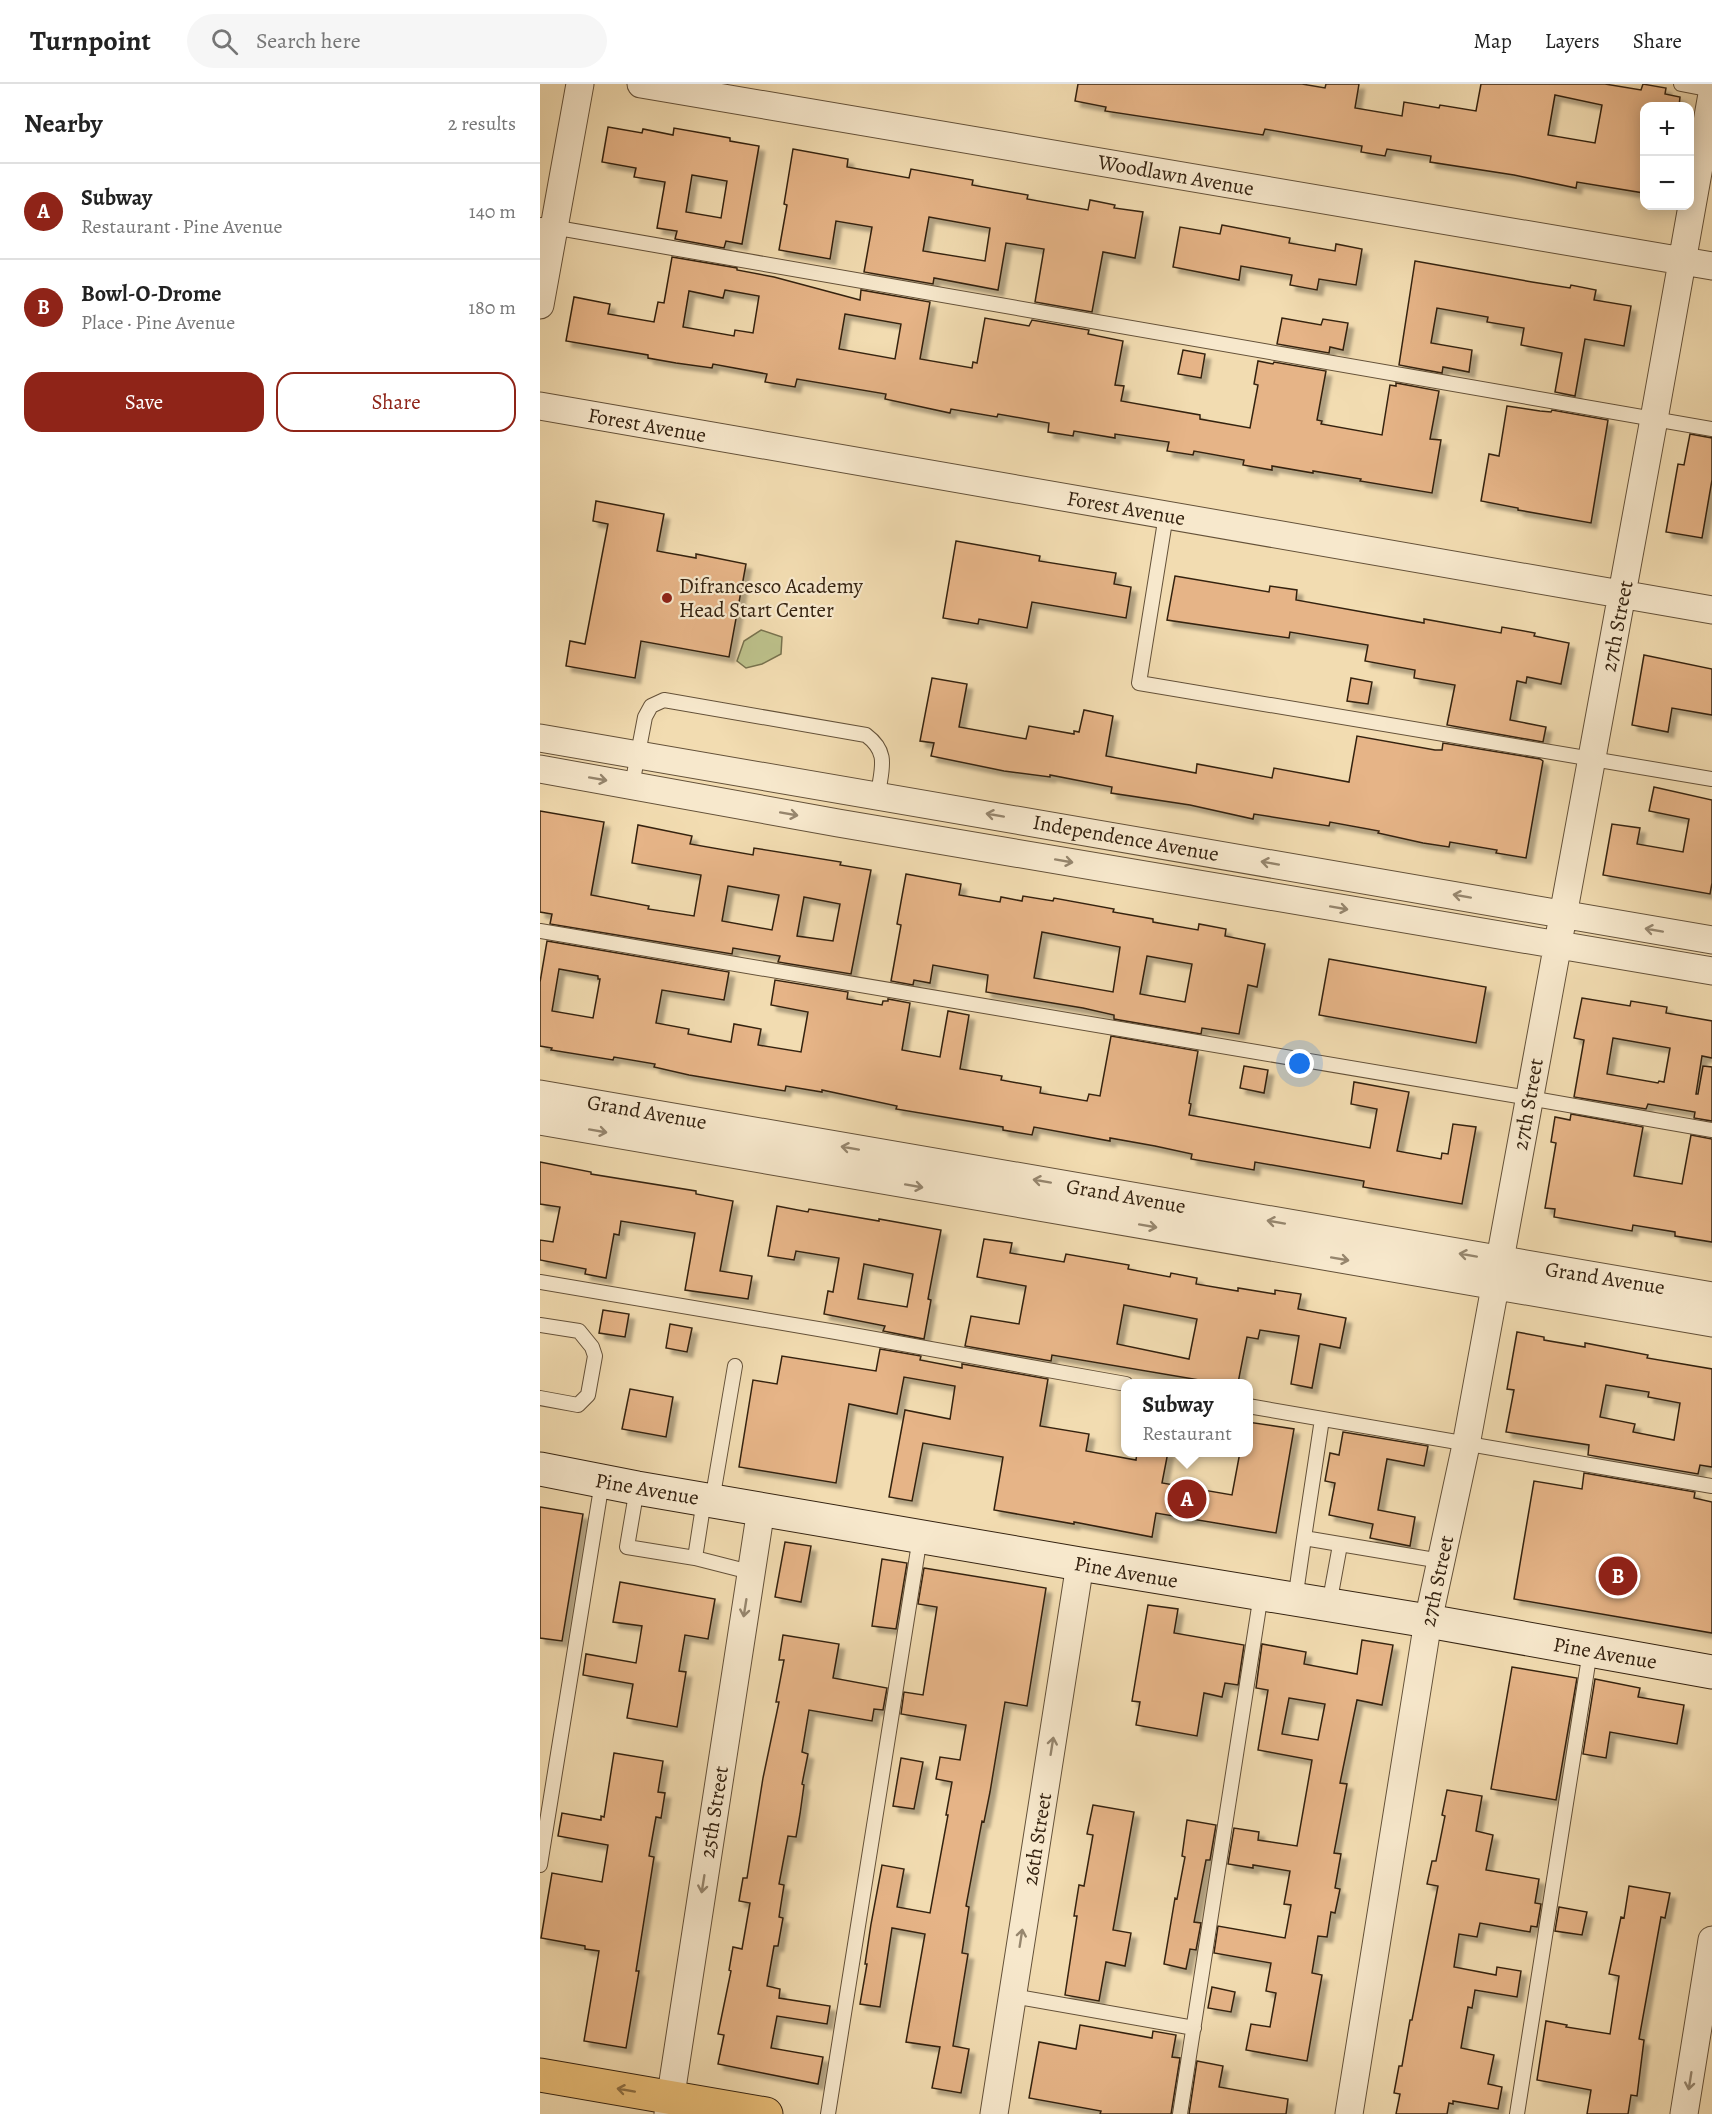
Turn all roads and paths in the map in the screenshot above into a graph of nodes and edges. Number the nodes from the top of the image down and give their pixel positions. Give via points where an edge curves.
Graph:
1 (580, 84) edge
2 (641, 84) edge
3 (1681, 84) edge
4 (1712, 90) edge
5 (1712, 94) edge
6 (547, 226) edge
7 (1683, 261) junction
8 (1712, 266) edge
9 (540, 305) edge
10 (540, 406) edge
11 (1654, 419) junction
12 (1712, 429) edge
13 (1166, 515) junction
14 (1622, 594) junction
15 (1712, 610) edge
16 (540, 738) edge
17 (637, 753) junction
18 (1592, 759) junction
19 (540, 769) edge
20 (1712, 779) edge
21 (632, 785) junction
22 (878, 795) junction
23 (841, 806) junction
24 (1173, 863) junction
25 (1563, 913) junction
26 (540, 931) edge
27 (1712, 940) edge
28 (1557, 945) junction
29 (1712, 971) edge
30 (540, 1094) edge
31 (1529, 1098) junction
32 (540, 1121) edge
33 (1712, 1130) edge
34 (778, 1135) junction
35 (774, 1162) junction
36 (1120, 1208) junction
37 (1497, 1273) junction
38 (540, 1282) edge
39 (1712, 1296) edge
40 (1712, 1323) edge
41 (540, 1325) edge
42 (735, 1366) dead end
43 (1121, 1383) edge
44 (540, 1398) edge
45 (1253, 1407) edge
46 (1322, 1419) junction
47 (1466, 1445) junction
48 (540, 1469) edge
49 (602, 1482) junction
50 (1712, 1486) edge
51 (637, 1488) junction
52 (708, 1500) junction
53 (761, 1509) junction
54 (920, 1537) junction
55 (1304, 1538) junction
56 (1340, 1545) junction
57 (695, 1558) junction
58 (1441, 1561) junction
59 (1080, 1564) junction
60 (750, 1572) junction
61 (1261, 1594) junction
62 (1295, 1600) junction
63 (1329, 1606) junction
64 (1428, 1621) junction
65 (1590, 1651) junction
66 (1712, 1672) edge
67 (540, 1865) edge
68 (1712, 1940) edge
69 (1012, 1996) junction
70 (1194, 2028) junction
71 (540, 2075) edge
72 (669, 2106) edge
73 (766, 2114) edge
74 (828, 2114) edge
75 (994, 2114) edge
76 (1180, 2114) edge
77 (1349, 2114) edge
78 (1517, 2114) edge
79 (1684, 2114) edge

1 - 6 street
2 - 7 street, Woodlawn Avenue
3 - 4 lane
5 - 7 street, 27th Street
6 - 9 street
6 - 11 lane
7 - 8 street, Woodlawn Avenue
7 - 11 street, 27th Street
10 - 13 street, Forest Avenue
11 - 12 lane
11 - 14 street, 27th Street
13 - 14 street, Forest Avenue
13 - 18 lane via 1139,683
14 - 15 street, Forest Avenue
14 - 18 street, 27th Street
16 - 17 street, Independence Avenue
17 - 21 lane
17 - 22 lane via 645,717 651,706 664,700 857,732 877,743 883,756
17 - 23 street, Independence Avenue
18 - 20 lane
18 - 25 street, 27th Street
19 -> 21 street, Independence Avenue
21 -> 23 street, Independence Avenue
22 - 23 street, Independence Avenue
24 -> 22 street, Independence Avenue
23 -> 24 street, Independence Avenue
25 -> 24 street, Independence Avenue
24 -> 28 street, Independence Avenue
27 -> 25 street, Independence Avenue
25 - 28 street, 27th Street
26 - 31 lane
28 - 29 street, Independence Avenue
28 - 31 street, 27th Street
30 - 34 street, Grand Avenue
31 - 33 lane
31 - 37 street, 27th Street
32 -> 35 street
34 - 35 lane
36 -> 34 street, Grand Avenue
35 -> 36 street
36 - 37 street, Grand Avenue
37 - 39 street, Grand Avenue
37 - 40 street
37 - 47 street, 27th Street
38 - 43 lane
41 - 44 lane via 579,1330 595,1356 584,1401 578,1405
42 - 52 lane
45 - 46 lane
46 - 47 lane
46 - 55 lane
47 - 50 lane
47 - 58 street, 27th Street
48 - 49 main road, Pine Avenue
49 - 51 main road, Pine Avenue
49 - 67 lane
51 - 52 main road, Pine Avenue
51 - 57 lane via 627,1547
52 - 53 main road, Pine Avenue
52 - 57 lane
53 - 54 main road, Pine Avenue
53 - 60 street, 25th Street
54 - 59 main road, Pine Avenue
54 - 74 lane
55 - 56 lane
55 - 62 lane
56 - 58 lane
56 - 63 lane
57 - 60 lane
58 - 64 street, 27th Street
59 - 61 main road, Pine Avenue
69 -> 59 street, 26th Street
60 -> 72 street, 25th Street
61 - 62 main road, Pine Avenue
61 - 70 lane
62 - 63 main road, Pine Avenue
63 - 64 main road, Pine Avenue
64 - 65 main road, Pine Avenue
64 - 77 street, 27th Street
65 - 66 main road, Pine Avenue
65 - 78 lane
68 -> 79 street
69 - 70 lane
69 - 75 street, 26th Street
70 - 76 lane
72 -> 71 main road
72 - 73 main road

